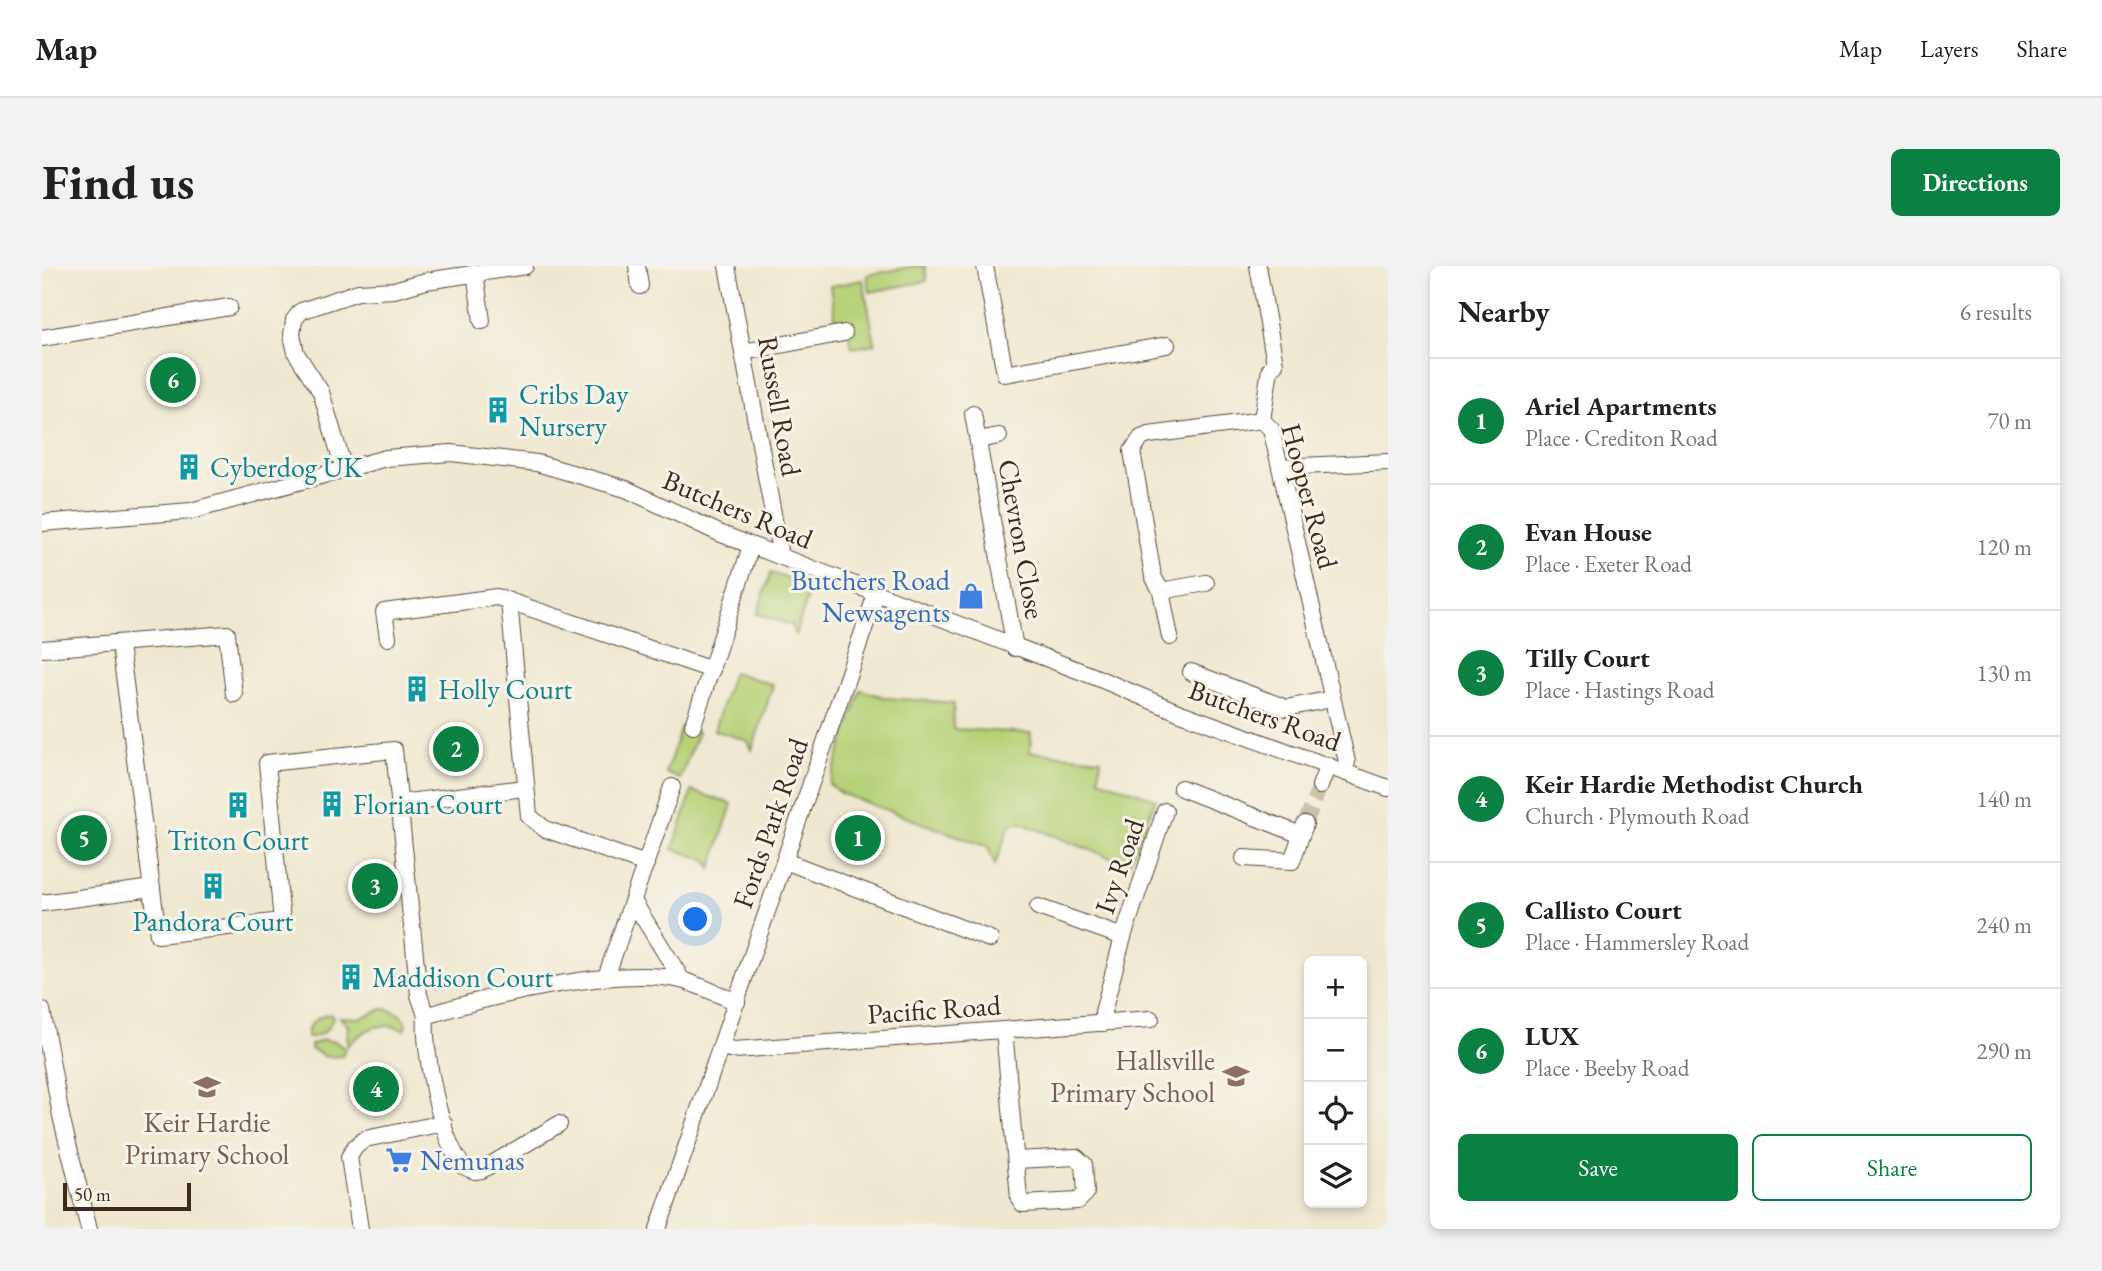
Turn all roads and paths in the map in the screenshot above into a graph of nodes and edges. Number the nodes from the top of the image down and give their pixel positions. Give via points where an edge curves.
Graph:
1 (525, 266) edge
2 (637, 266) edge
3 (727, 266) edge
4 (985, 266) edge
5 (1258, 266) edge
6 (475, 273) junction
7 (640, 286) dead end
8 (229, 307) dead end
9 (482, 321) dead end
10 (844, 333) dead end
11 (42, 338) edge
12 (1167, 345) dead end
13 (743, 352) junction
14 (973, 414) dead end
15 (1262, 420) junction
16 (999, 436) dead end
17 (978, 440) junction
18 (1388, 462) edge
19 (1280, 467) junction
20 (344, 469) junction
21 (42, 523) edge
22 (751, 546) junction
23 (776, 555) junction
24 (1206, 583) dead end
25 (1161, 591) junction
26 (876, 594) junction
27 (509, 601) junction
28 (1170, 637) dead end
29 (388, 638) dead end
30 (120, 645) junction
31 (1015, 648) junction
32 (42, 649) edge
33 (712, 670) junction
34 (1191, 672) dead end
35 (234, 694) dead end
36 (1332, 699) junction
37 (693, 725) dead end
38 (1328, 765) junction
39 (1344, 771) junction
40 (672, 786) dead end
41 (1320, 786) tunnel mouth
42 (525, 788) junction
43 (1181, 788) dead end
44 (1388, 788) edge
45 (399, 803) junction
46 (1166, 811) dead end
47 (1244, 858) dead end
48 (785, 861) junction
49 (646, 864) junction
50 (152, 888) junction
51 (633, 901) junction
52 (42, 904) edge
53 (1038, 907) dead end
54 (1123, 937) junction
55 (990, 939) dead end
56 (606, 977) junction
57 (682, 980) junction
58 (737, 1002) junction
59 (42, 1010) edge
60 (426, 1016) junction
61 (1151, 1019) dead end
62 (1103, 1023) junction
63 (1004, 1030) junction
64 (722, 1047) junction
65 (444, 1123) junction
66 (559, 1124) dead end
67 (1016, 1160) junction
68 (89, 1229) edge
69 (360, 1229) edge
70 (658, 1229) edge

1 - 6 street
2 - 7 street
3 - 13 street, Russell Road
4 - 12 street via 1005,374
5 - 15 street, Hooper Road via 1275,364 1270,369
6 - 9 street
6 - 20 street via 394,290 353,293 301,311 294,320 296,353 321,393
8 - 11 street
10 - 13 street
13 - 23 street, Russell Road via 779,546
14 - 17 street, Chevron Close
15 - 19 street, Hooper Road via 1271,429
15 - 25 street via 1149,435 1136,443 1132,463 1153,576
16 - 17 street, Chevron Close
17 - 31 street, Chevron Close
18 - 19 street
19 - 36 street, Hooper Road
20 - 21 street, Butchers Road via 191,511
20 - 22 street, Butchers Road via 386,458 440,453 537,463 626,489
22 - 23 street, Butchers Road
22 - 33 street
23 - 26 street, Butchers Road
24 - 25 street
25 - 28 street
26 - 31 street, Butchers Road
26 - 48 street, Fords Park Road
27 - 29 street via 498,597 384,612
27 - 33 street
27 - 42 street
30 - 32 street
30 - 35 street via 227,634
30 - 50 street
31 - 38 street, Butchers Road
33 - 37 street
34 - 36 street via 1286,708
36 - 39 street, Hooper Road via 1347,762
38 - 39 street, Butchers Road
38 - 41 street
39 - 44 street, Butchers Road
40 - 49 street
42 - 45 street
42 - 49 street via 529,816 545,829
43 - 47 street via 1303,829 1292,862
45 - 50 street via 394,750 267,763 282,920 158,935
45 - 60 street via 419,995
46 - 54 street, Ivy Road
48 - 55 street
48 - 58 street, Fords Park Road
49 - 51 street
50 - 52 street
51 - 56 street
51 - 57 street
53 - 54 street, Ivy Road
54 - 62 street, Ivy Road
56 - 57 street
56 - 60 street via 455,1006
57 - 58 street
58 - 64 street, Fords Park Road
59 - 68 street via 61,1116
60 - 65 street via 425,1033
61 - 62 street, Pacific Road
62 - 63 street, Pacific Road
63 - 64 street, Pacific Road via 734,1050
63 - 67 street
64 - 70 street, Fords Park Road
65 - 66 street via 458,1160 469,1169 482,1170
65 - 69 street via 365,1139 355,1147 349,1157
67 - 67 street via 1023,1204 1078,1201 1086,1193 1084,1164 1076,1157

